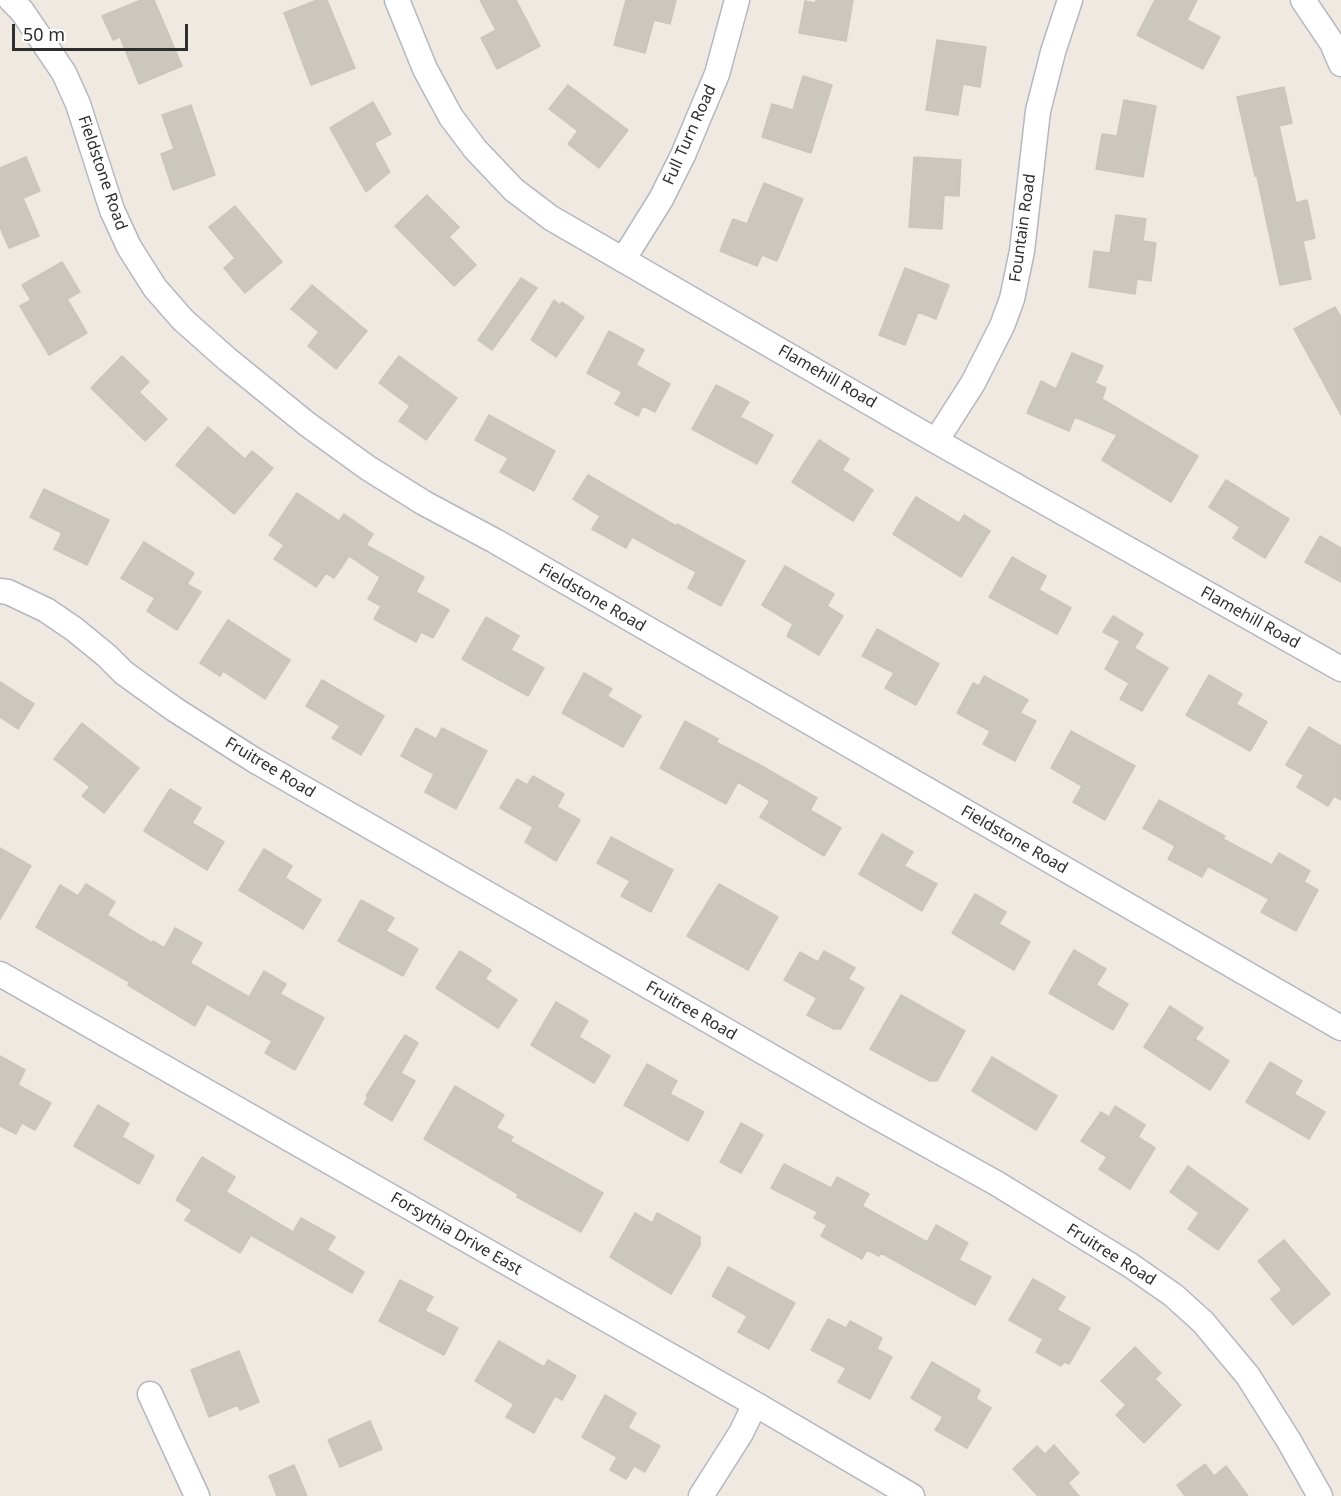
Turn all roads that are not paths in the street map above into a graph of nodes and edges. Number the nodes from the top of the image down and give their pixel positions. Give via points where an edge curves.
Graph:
1 (11, 0) edge
2 (397, 0) edge
3 (738, 0) edge
4 (1070, 0) edge
5 (1303, 0) edge
6 (1341, 64) edge
7 (622, 260) junction
8 (936, 441) junction
9 (0, 591) edge
10 (1341, 669) edge
11 (0, 974) edge
12 (1341, 1028) edge
13 (150, 1394) dead end
14 (755, 1404) junction
15 (197, 1496) edge
16 (701, 1496) edge
17 (912, 1496) edge
18 (1320, 1496) edge

1 - 12 street, Fieldstone Road via 64,73 112,210 155,288 183,320 307,424 424,503
2 - 7 street, Flamehill Road via 425,69 451,117 475,149 514,190 551,218
3 - 7 street, Full Turn Road via 717,74 683,155 661,199
4 - 8 street, Fountain Road via 1038,111 1022,251 1012,300 973,383
5 - 6 street
7 - 8 street, Flamehill Road
8 - 10 street, Flamehill Road
9 - 18 street, Fruitree Road via 46,610 165,703 254,760 996,1183 1130,1264 1203,1322 1248,1376
11 - 14 street, Forsythia Drive East
13 - 15 street
14 - 16 street
14 - 17 street, Forsythia Drive East

